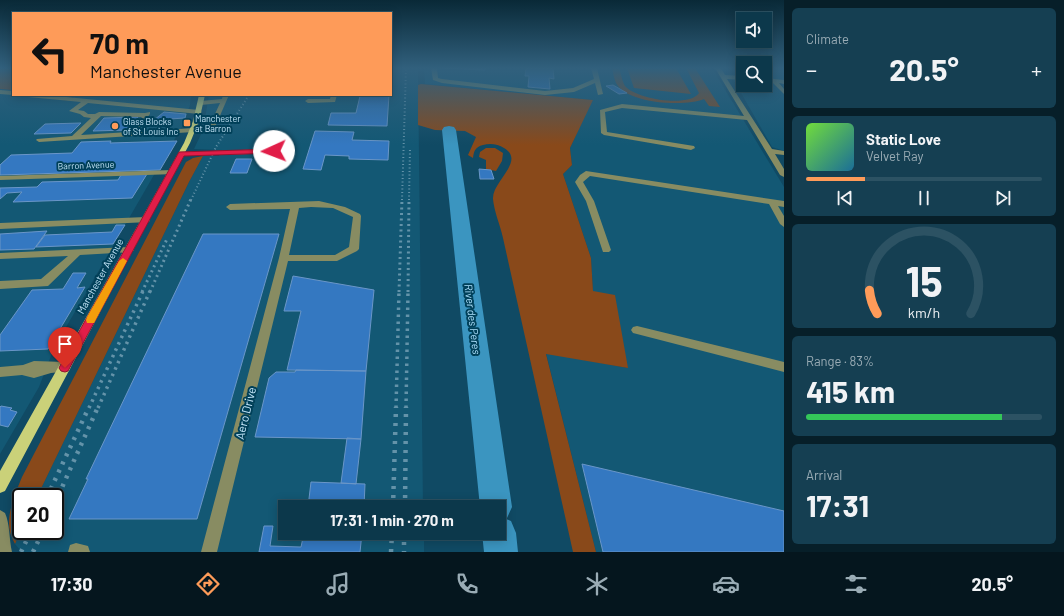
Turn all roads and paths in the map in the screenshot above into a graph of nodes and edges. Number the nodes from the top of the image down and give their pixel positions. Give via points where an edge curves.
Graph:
1 (734, 94) edge
2 (37, 96) edge
3 (334, 96) edge
4 (225, 98) edge
5 (86, 101) junction
6 (308, 101) dead end
7 (201, 103) edge
8 (134, 105) junction
9 (153, 107) junction
10 (124, 114) junction
11 (146, 115) junction
12 (95, 116) junction
13 (749, 118) junction
14 (212, 127) dead end
15 (193, 130) junction
16 (131, 134) junction
17 (74, 138) junction
18 (39, 140) dead end
19 (691, 148) dead end
20 (274, 151) dead end
21 (769, 151) junction
22 (784, 153) edge
23 (182, 154) junction
24 (172, 172) junction
25 (784, 175) edge
26 (0, 178) edge
27 (772, 202) junction
28 (784, 204) edge
29 (295, 206) junction
30 (230, 207) dead end
31 (146, 220) junction
32 (784, 224) edge
33 (0, 226) edge
34 (129, 250) junction
35 (606, 250) dead end
36 (78, 252) junction
37 (0, 256) edge
38 (284, 258) junction
39 (0, 285) edge
40 (636, 330) dead end
41 (784, 367) edge
42 (65, 368) junction
43 (0, 372) edge
44 (0, 486) edge
45 (0, 518) edge
46 (4, 552) edge
47 (209, 552) edge

1 - 13 street
2 - 5 street
3 - 6 street via 333,101
4 - 7 street
4 - 14 street
5 - 8 street
5 - 12 street via 72,111
7 - 9 street
7 - 15 main road, Manchester Avenue
8 - 9 street
8 - 10 street
9 - 11 street
10 - 11 street
10 - 12 street via 103,113
11 - 16 street
12 - 17 street
13 - 19 street via 622,106 602,111 604,133
13 - 21 street
15 - 16 street
15 - 23 main road, Manchester Avenue
16 - 17 street
17 - 18 street
20 - 23 street
21 - 22 street
21 - 25 street
23 - 24 main road, Manchester Avenue
24 - 26 street, Barron Avenue
24 - 31 main road, Manchester Avenue
27 - 28 street
27 - 32 street
27 - 35 street via 589,173 580,182 590,201
29 - 30 street
29 - 38 street, Aero Drive
29 - 38 street via 333,205 348,210 356,216 354,249 337,258
31 - 33 street
31 - 34 main road, Manchester Avenue
34 - 36 street
34 - 42 main road, Manchester Avenue
36 - 37 street
36 - 39 street via 44,283
38 - 47 street, Aero Drive
40 - 41 street
42 - 43 street via 51,368 46,365
42 - 44 main road, Manchester Avenue
45 - 46 street

